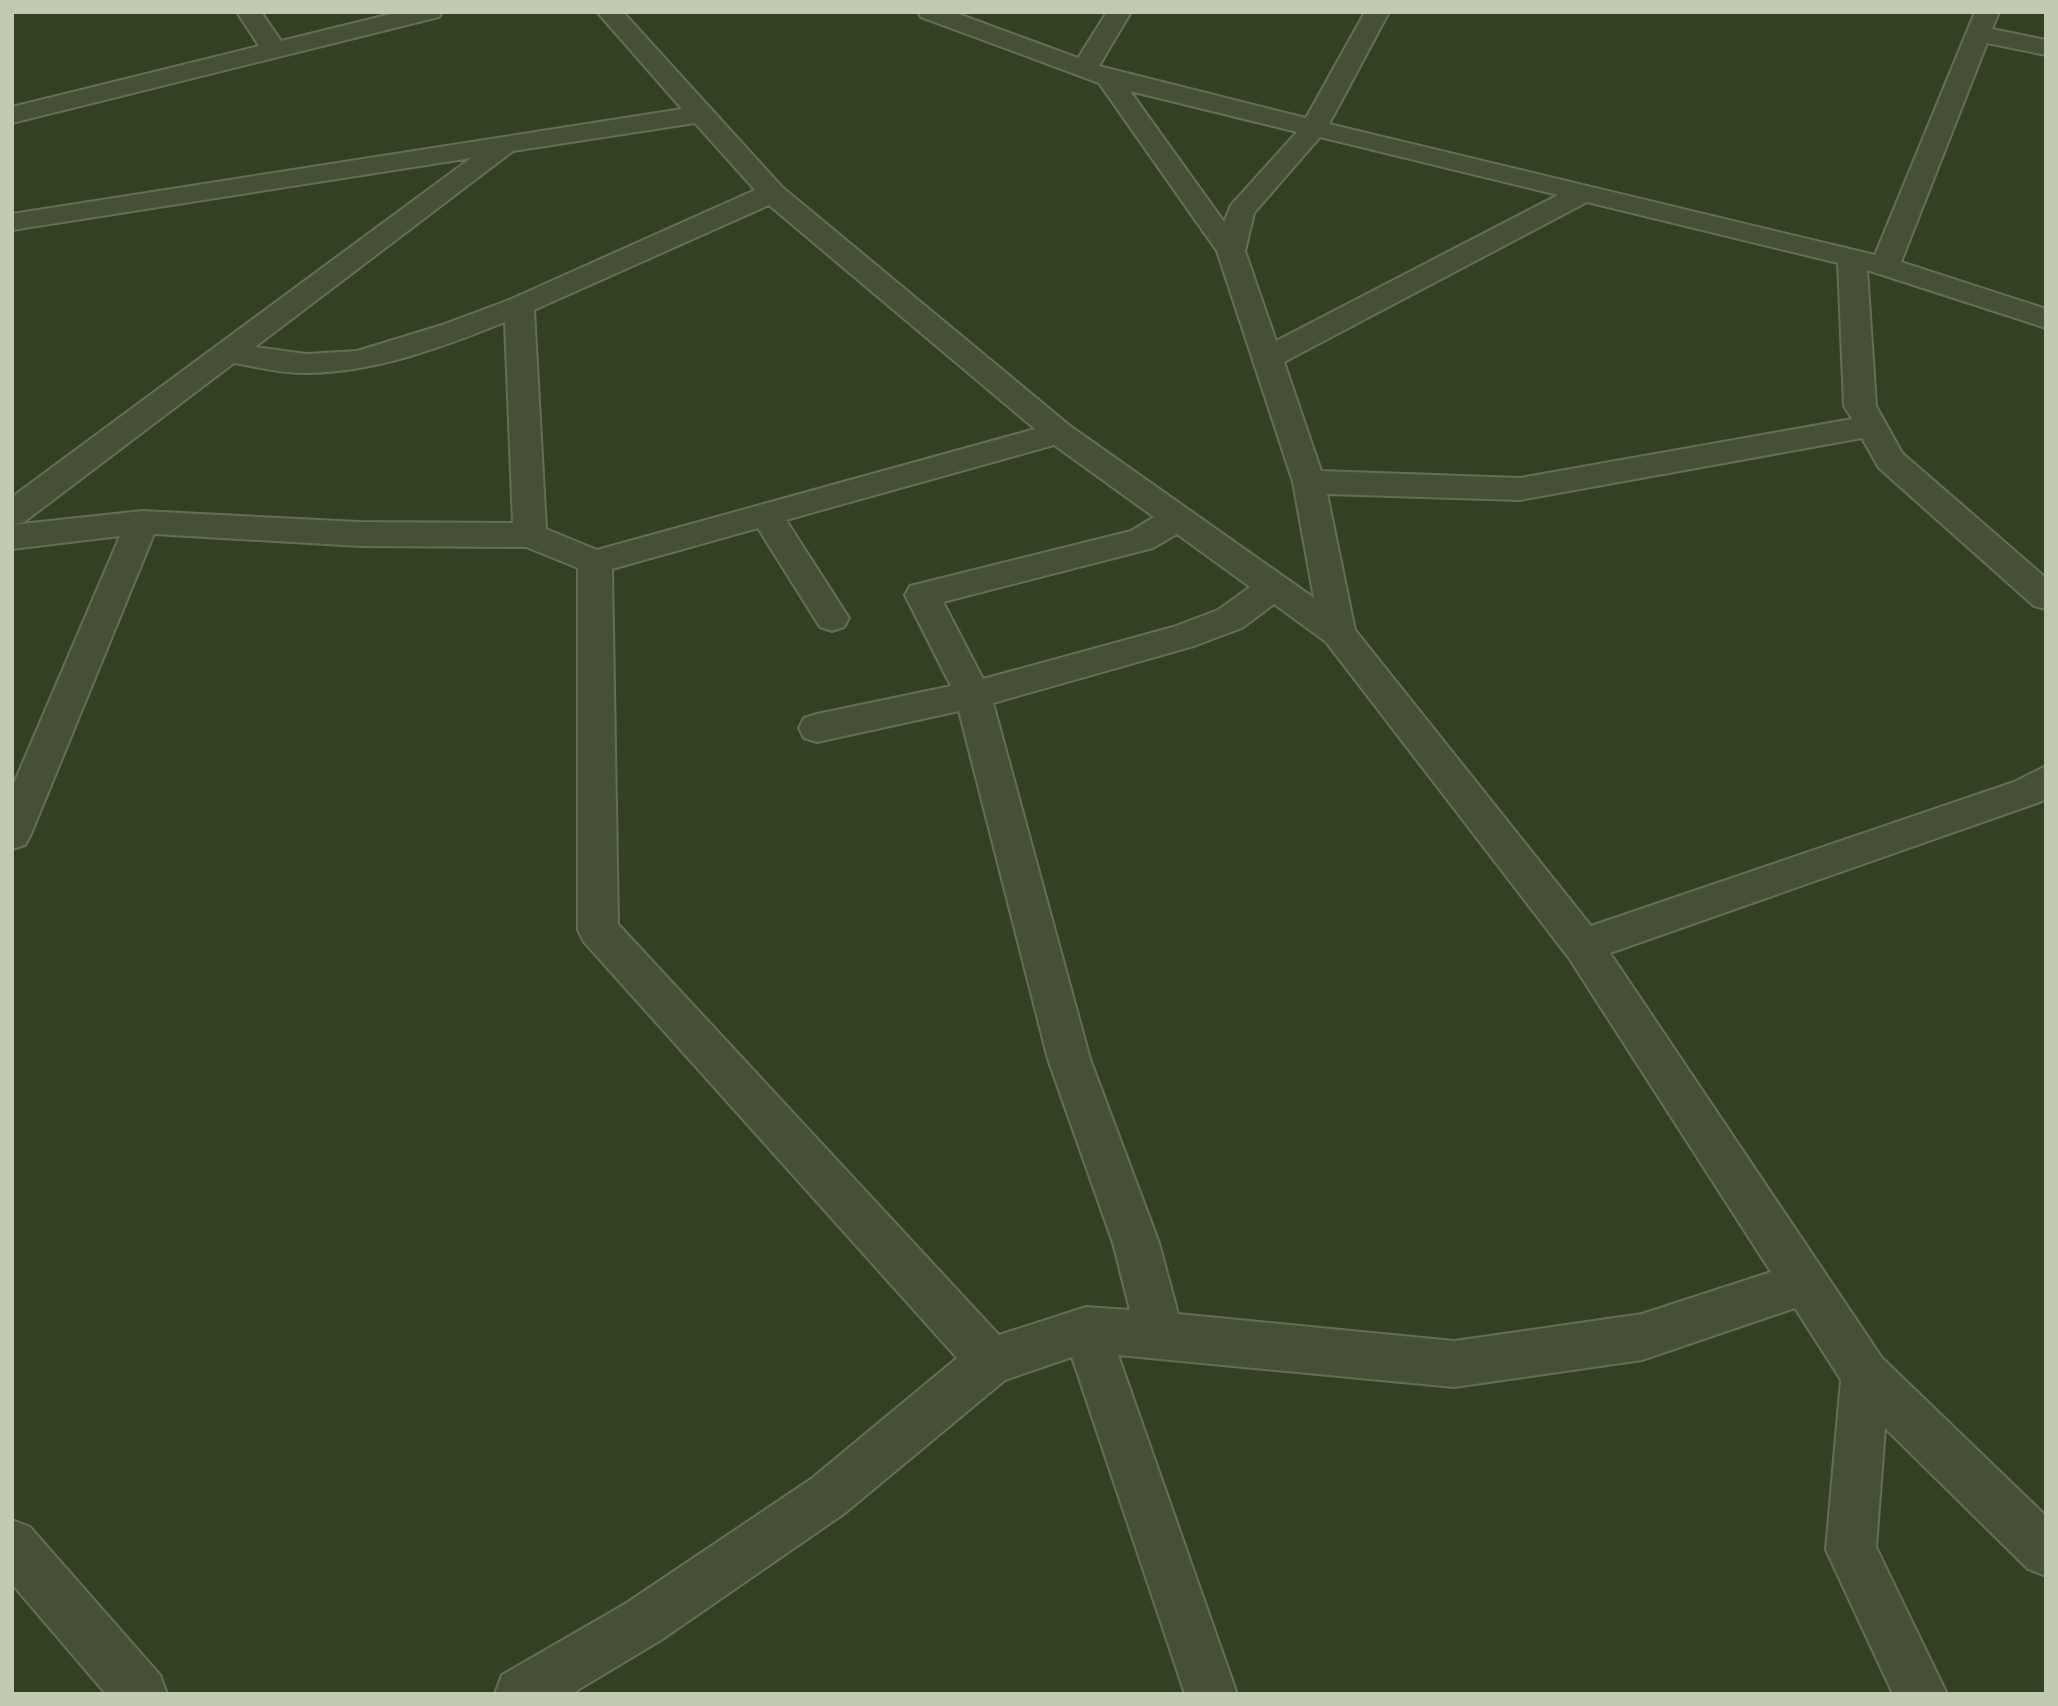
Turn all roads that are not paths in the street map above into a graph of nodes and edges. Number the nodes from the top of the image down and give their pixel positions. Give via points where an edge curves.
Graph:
1 (249, 12) edge
2 (430, 12) edge
3 (609, 12) edge
4 (930, 12) edge
5 (1119, 12) edge
6 (1377, 12) edge
7 (1983, 23) edge
8 (2046, 48) edge
9 (275, 51) junction
10 (1096, 74) junction
11 (701, 114) junction
12 (12, 115) edge
13 (1314, 128) junction
14 (506, 145) junction
15 (772, 193) junction
16 (1583, 193) junction
17 (12, 222) edge
18 (1231, 251) junction
19 (1852, 259) junction
20 (1885, 267) junction
21 (519, 306) junction
22 (2046, 318) edge
23 (228, 353) junction
24 (1267, 358) junction
25 (1871, 426) junction
26 (1059, 433) junction
27 (1310, 482) junction
28 (12, 514) edge
29 (766, 514) junction
30 (1178, 518) junction
31 (142, 522) junction
32 (530, 535) junction
33 (12, 537) edge
34 (595, 562) junction
35 (1274, 587) junction
36 (2046, 597) edge
37 (832, 618) dead end
38 (1338, 633) junction
39 (973, 695) junction
40 (817, 728) dead end
41 (2046, 781) edge
42 (12, 834) edge
43 (1584, 946) junction
44 (1804, 1283) junction
45 (1086, 1330) junction
46 (1160, 1335) junction
47 (991, 1362) junction
48 (1865, 1375) junction
49 (12, 1545) edge
50 (2046, 1551) edge
51 (141, 1694) edge
52 (521, 1694) edge
53 (1211, 1694) edge
54 (1921, 1694) edge

1 - 9 street
2 - 9 street
3 - 11 street
4 - 10 street
5 - 10 street
6 - 13 street
7 - 8 street
7 - 20 street
9 - 12 street
10 - 13 street
10 - 18 street
11 - 14 street
11 - 15 street
13 - 16 street
13 - 18 street via 1241,211
14 - 17 street
14 - 23 street
15 - 21 street
15 - 26 street
16 - 19 street
16 - 24 street
18 - 24 street
19 - 20 street
19 - 25 street via 1860,406
20 - 22 street
21 - 23 street via 453,332 359,360 306,364
21 - 32 street
23 - 28 street
24 - 27 street
25 - 27 street via 1520,489
25 - 36 street via 1890,460
26 - 29 street
26 - 30 street
27 - 38 street
29 - 34 street
29 - 37 street
30 - 35 street
30 - 39 street via 1141,540 922,595
31 - 32 street via 360,534
31 - 33 street
31 - 42 street
32 - 34 street
34 - 47 street via 598,930
35 - 38 street
35 - 39 street via 1230,619 1182,637
38 - 43 street
39 - 40 street
39 - 46 street via 1069,1059 1136,1243
41 - 43 street via 2027,792
43 - 44 street
44 - 46 street via 1642,1337 1454,1364
44 - 48 street
45 - 46 street
45 - 47 street
45 - 53 street
47 - 52 street via 828,1496 643,1622
48 - 50 street
48 - 54 street via 1851,1550
49 - 51 street

